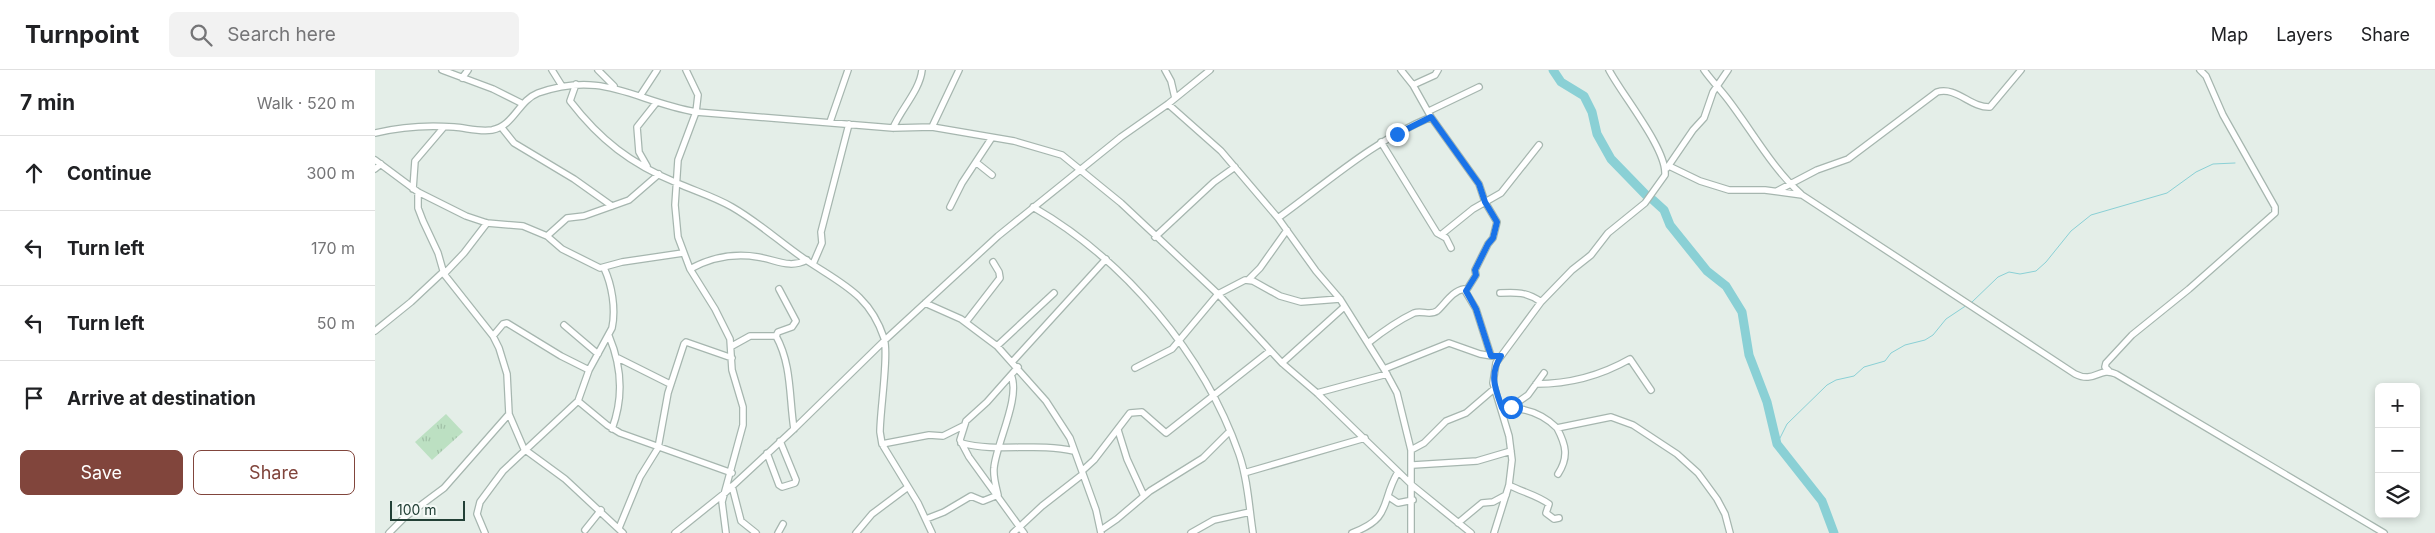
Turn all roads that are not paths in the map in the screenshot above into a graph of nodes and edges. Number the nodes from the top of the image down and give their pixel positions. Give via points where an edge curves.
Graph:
1 (442, 70) edge
2 (468, 70) edge
3 (552, 70) edge
4 (597, 70) edge
5 (657, 70) edge
6 (686, 70) edge
7 (848, 70) edge
8 (922, 70) edge
9 (959, 70) edge
10 (1165, 70) edge
11 (1209, 70) edge
12 (1401, 70) edge
13 (1438, 70) edge
14 (1609, 70) edge
15 (1705, 70) edge
16 (1728, 70) edge
17 (2021, 70) edge
18 (2200, 70) edge
19 (462, 78) junction
20 (576, 84) junction
21 (1413, 85) junction
22 (562, 86) junction
23 (1717, 86) junction
24 (615, 87) junction
25 (1479, 87) dead end
26 (640, 96) junction
27 (1175, 98) junction
28 (656, 103) junction
29 (523, 104) junction
30 (1168, 104) junction
31 (696, 112) junction
32 (1430, 114) junction
33 (830, 122) junction
34 (849, 124) junction
35 (444, 127) junction
36 (502, 128) junction
37 (893, 128) junction
38 (932, 128) junction
39 (375, 133) edge
40 (991, 138) junction
41 (1381, 142) junction
42 (1539, 145) dead end
43 (375, 160) edge
44 (977, 163) junction
45 (381, 164) junction
46 (1235, 167) junction
47 (1667, 168) junction
48 (375, 169) edge
49 (649, 169) junction
50 (1081, 169) junction
51 (659, 174) junction
52 (992, 176) dead end
53 (676, 183) junction
54 (1791, 185) junction
55 (415, 191) junction
56 (1777, 191) junction
57 (1803, 195) junction
58 (1485, 202) junction
59 (612, 206) junction
60 (950, 207) dead end
61 (1033, 207) junction
62 (1278, 218) junction
63 (487, 223) junction
64 (1287, 230) junction
65 (1442, 234) junction
66 (547, 236) junction
67 (1155, 237) junction
68 (1451, 248) dead end
69 (683, 253) junction
70 (1106, 259) junction
71 (810, 262) junction
72 (993, 262) dead end
73 (604, 268) junction
74 (690, 269) junction
75 (443, 273) junction
76 (1248, 280) junction
77 (779, 288) dead end
78 (1466, 291) junction
79 (1054, 293) dead end
80 (1500, 293) dead end
81 (1218, 294) junction
82 (1340, 299) junction
83 (1541, 302) junction
84 (925, 303) junction
85 (1344, 307) junction
86 (966, 322) junction
87 (564, 325) dead end
88 (375, 331) edge
89 (493, 336) junction
90 (609, 336) junction
91 (776, 336) junction
92 (885, 340) junction
93 (1180, 342) junction
94 (1368, 343) junction
95 (732, 346) junction
96 (997, 346) junction
97 (1270, 351) junction
98 (597, 354) junction
99 (1491, 356) junction
100 (1501, 356) junction
101 (618, 358) junction
102 (732, 358) junction
103 (1013, 362) junction
104 (1282, 363) junction
105 (1018, 367) junction
106 (1135, 368) dead end
107 (589, 370) junction
108 (1385, 372) junction
109 (2109, 372) junction
110 (1544, 373) dead end
111 (1011, 375) junction
112 (670, 384) junction
113 (1536, 384) junction
114 (1495, 389) junction
115 (1651, 390) dead end
116 (1317, 393) junction
117 (1213, 397) junction
118 (578, 401) junction
119 (1511, 407) junction
120 (1502, 408) junction
121 (509, 414) junction
122 (963, 426) junction
123 (1557, 428) junction
124 (612, 429) junction
125 (794, 429) junction
126 (1118, 430) junction
127 (1230, 431) junction
128 (1365, 438) junction
129 (780, 442) junction
130 (961, 443) junction
131 (882, 444) junction
132 (1000, 447) junction
133 (658, 448) junction
134 (524, 449) junction
135 (1411, 450) junction
136 (1074, 451) junction
137 (1511, 451) junction
138 (767, 454) junction
139 (1413, 465) junction
140 (1398, 472) junction
141 (732, 473) junction
142 (1082, 473) junction
143 (1244, 473) junction
144 (1559, 474) dead end
145 (1509, 485) junction
146 (732, 486) junction
147 (1413, 486) junction
148 (908, 487) junction
149 (725, 492) junction
150 (998, 495) junction
151 (1506, 495) junction
152 (1144, 496) junction
153 (1389, 498) junction
154 (1413, 500) junction
155 (601, 510) junction
156 (1250, 512) junction
157 (1559, 518) dead end
158 (926, 519) junction
159 (1458, 522) junction
160 (783, 524) dead end
161 (585, 530) dead end
162 (621, 530) edge
163 (1022, 530) edge
164 (1101, 532) edge
165 (1191, 532) edge
166 (389, 533) edge
167 (485, 533) edge
168 (675, 533) edge
169 (726, 533) edge
170 (756, 533) edge
171 (778, 533) edge
172 (856, 533) edge
173 (932, 533) edge
174 (1013, 533) edge
175 (1253, 533) edge
176 (1352, 533) edge
177 (1411, 533) edge
178 (1471, 533) edge
179 (1494, 533) edge
180 (1729, 533) edge
181 (2384, 533) edge

1 - 19 street
2 - 19 street
3 - 22 street
4 - 24 street
5 - 26 street
6 - 31 street via 699,95
7 - 33 street
8 - 37 street via 920,82 900,111
9 - 38 street
10 - 27 street
11 - 27 street
12 - 21 street
13 - 21 street via 1435,75
14 - 47 street
15 - 23 street
16 - 23 street
17 - 54 street via 1990,107 1947,91 1937,92 1848,158
18 - 109 street via 2275,207 2275,213 2189,290 2132,335 2106,363
19 - 29 street
20 - 22 street
20 - 24 street
20 - 49 street via 569,99 583,118 621,154
21 - 32 street
22 - 29 street via 536,94
23 - 47 street via 1707,114
23 - 54 street
24 - 26 street
25 - 32 street
26 - 28 street
27 - 30 street
28 - 31 street
28 - 49 street via 640,121 636,134 639,152
29 - 36 street
30 - 46 street via 1201,131
30 - 50 street
31 - 33 street
31 - 53 street via 681,147
32 - 41 street
32 - 58 street via 1479,184
33 - 34 street
34 - 37 street
34 - 71 street via 821,232 822,242
35 - 36 street via 483,131
35 - 39 street via 397,128
35 - 55 street via 415,161
36 - 59 street via 514,143
37 - 38 street
38 - 40 street
40 - 44 street
40 - 50 street via 1062,155
41 - 62 street
41 - 65 street via 1437,233
42 - 58 street via 1501,193
43 - 45 street
44 - 52 street
44 - 60 street
45 - 48 street
45 - 55 street
46 - 62 street
46 - 67 street via 1214,182
47 - 56 street via 1729,190
47 - 83 street via 1663,180 1645,203 1608,234 1591,255
49 - 51 street
50 - 61 street
50 - 67 street
51 - 53 street
51 - 59 street via 636,195
53 - 69 street via 677,228
53 - 71 street via 731,206
54 - 56 street
54 - 57 street
55 - 63 street
55 - 75 street via 427,232 439,253
56 - 57 street
57 - 109 street via 2075,374 2088,378
58 - 65 street
58 - 78 street via 1497,222 1495,234
59 - 66 street via 567,218
61 - 70 street
61 - 84 street
62 - 64 street
63 - 66 street via 517,224
63 - 75 street via 464,253
64 - 76 street
64 - 82 street
65 - 68 street
66 - 73 street via 562,249
67 - 81 street
69 - 73 street via 622,262
69 - 74 street
70 - 93 street via 1132,284
70 - 103 street
71 - 74 street via 792,266 757,257 731,256
71 - 92 street via 857,293 874,315
72 - 86 street via 999,278
73 - 90 street via 610,283 613,314
74 - 95 street via 715,309
75 - 88 street
75 - 89 street
76 - 81 street
76 - 82 street via 1280,296 1301,302
77 - 91 street via 796,322
78 - 94 street via 1460,289 1432,313 1416,312
78 - 99 street via 1476,309
79 - 96 street
80 - 83 street via 1517,291
81 - 93 street
81 - 97 street
82 - 85 street
83 - 100 street
84 - 86 street
84 - 92 street
85 - 94 street
85 - 104 street
86 - 96 street
87 - 98 street
89 - 107 street via 507,323
89 - 121 street via 507,374
90 - 98 street
90 - 101 street
91 - 95 street via 750,336
91 - 125 street via 784,350 790,375 789,396
92 - 125 street
92 - 131 street via 880,422
93 - 106 street via 1167,353
93 - 117 street
94 - 108 street
95 - 102 street
96 - 103 street
97 - 104 street
97 - 117 street
98 - 107 street
99 - 100 street
99 - 108 street via 1449,343
100 - 114 street via 1494,371
101 - 112 street
101 - 124 street via 619,410
102 - 112 street via 686,342
102 - 141 street via 744,416
103 - 105 street
104 - 116 street
105 - 111 street
105 - 136 street via 1063,425
107 - 118 street
108 - 116 street
108 - 135 street via 1397,393
109 - 181 street
110 - 113 street
111 - 122 street
111 - 132 street via 1013,400
112 - 133 street
113 - 115 street via 1556,384 1605,373 1630,359
113 - 119 street via 1528,395
114 - 120 street
114 - 135 street
116 - 128 street
117 - 126 street via 1166,433 1140,411 1130,413
117 - 127 street
118 - 124 street
118 - 134 street
119 - 120 street
119 - 123 street via 1540,414
120 - 137 street
121 - 134 street
121 - 166 street via 444,488
122 - 130 street
122 - 131 street via 943,436 929,435
123 - 144 street via 1566,443 1565,464
123 - 180 street via 1611,417 1633,425 1677,454 1698,473 1725,514
124 - 133 street
125 - 129 street
126 - 142 street
126 - 152 street
127 - 143 street
127 - 152 street via 1203,458
128 - 140 street
128 - 143 street
129 - 138 street
129 - 138 street via 795,483 779,485
130 - 132 street
130 - 150 street
131 - 148 street
132 - 136 street via 1045,446
132 - 150 street via 994,468
133 - 141 street
133 - 162 street via 640,477
134 - 155 street
134 - 167 street via 480,502 477,514
135 - 139 street
136 - 142 street
137 - 139 street via 1477,461
137 - 145 street
138 - 146 street
139 - 147 street
140 - 147 street
140 - 153 street via 1392,481
141 - 149 street
142 - 163 street via 1042,506
142 - 164 street
143 - 156 street
145 - 151 street
145 - 157 street via 1543,500 1549,504 1546,514
146 - 149 street
146 - 170 street via 741,521
147 - 154 street
147 - 159 street
148 - 158 street
148 - 172 street via 872,514
149 - 168 street
149 - 169 street via 722,506
150 - 158 street via 983,501 971,496
150 - 163 street
151 - 159 street via 1493,502 1482,503
151 - 179 street
152 - 164 street
153 - 154 street via 1398,503
153 - 176 street via 1378,519
154 - 177 street
155 - 161 street
155 - 162 street
156 - 165 street via 1214,520
156 - 175 street
158 - 173 street
159 - 178 street
160 - 171 street
163 - 174 street

